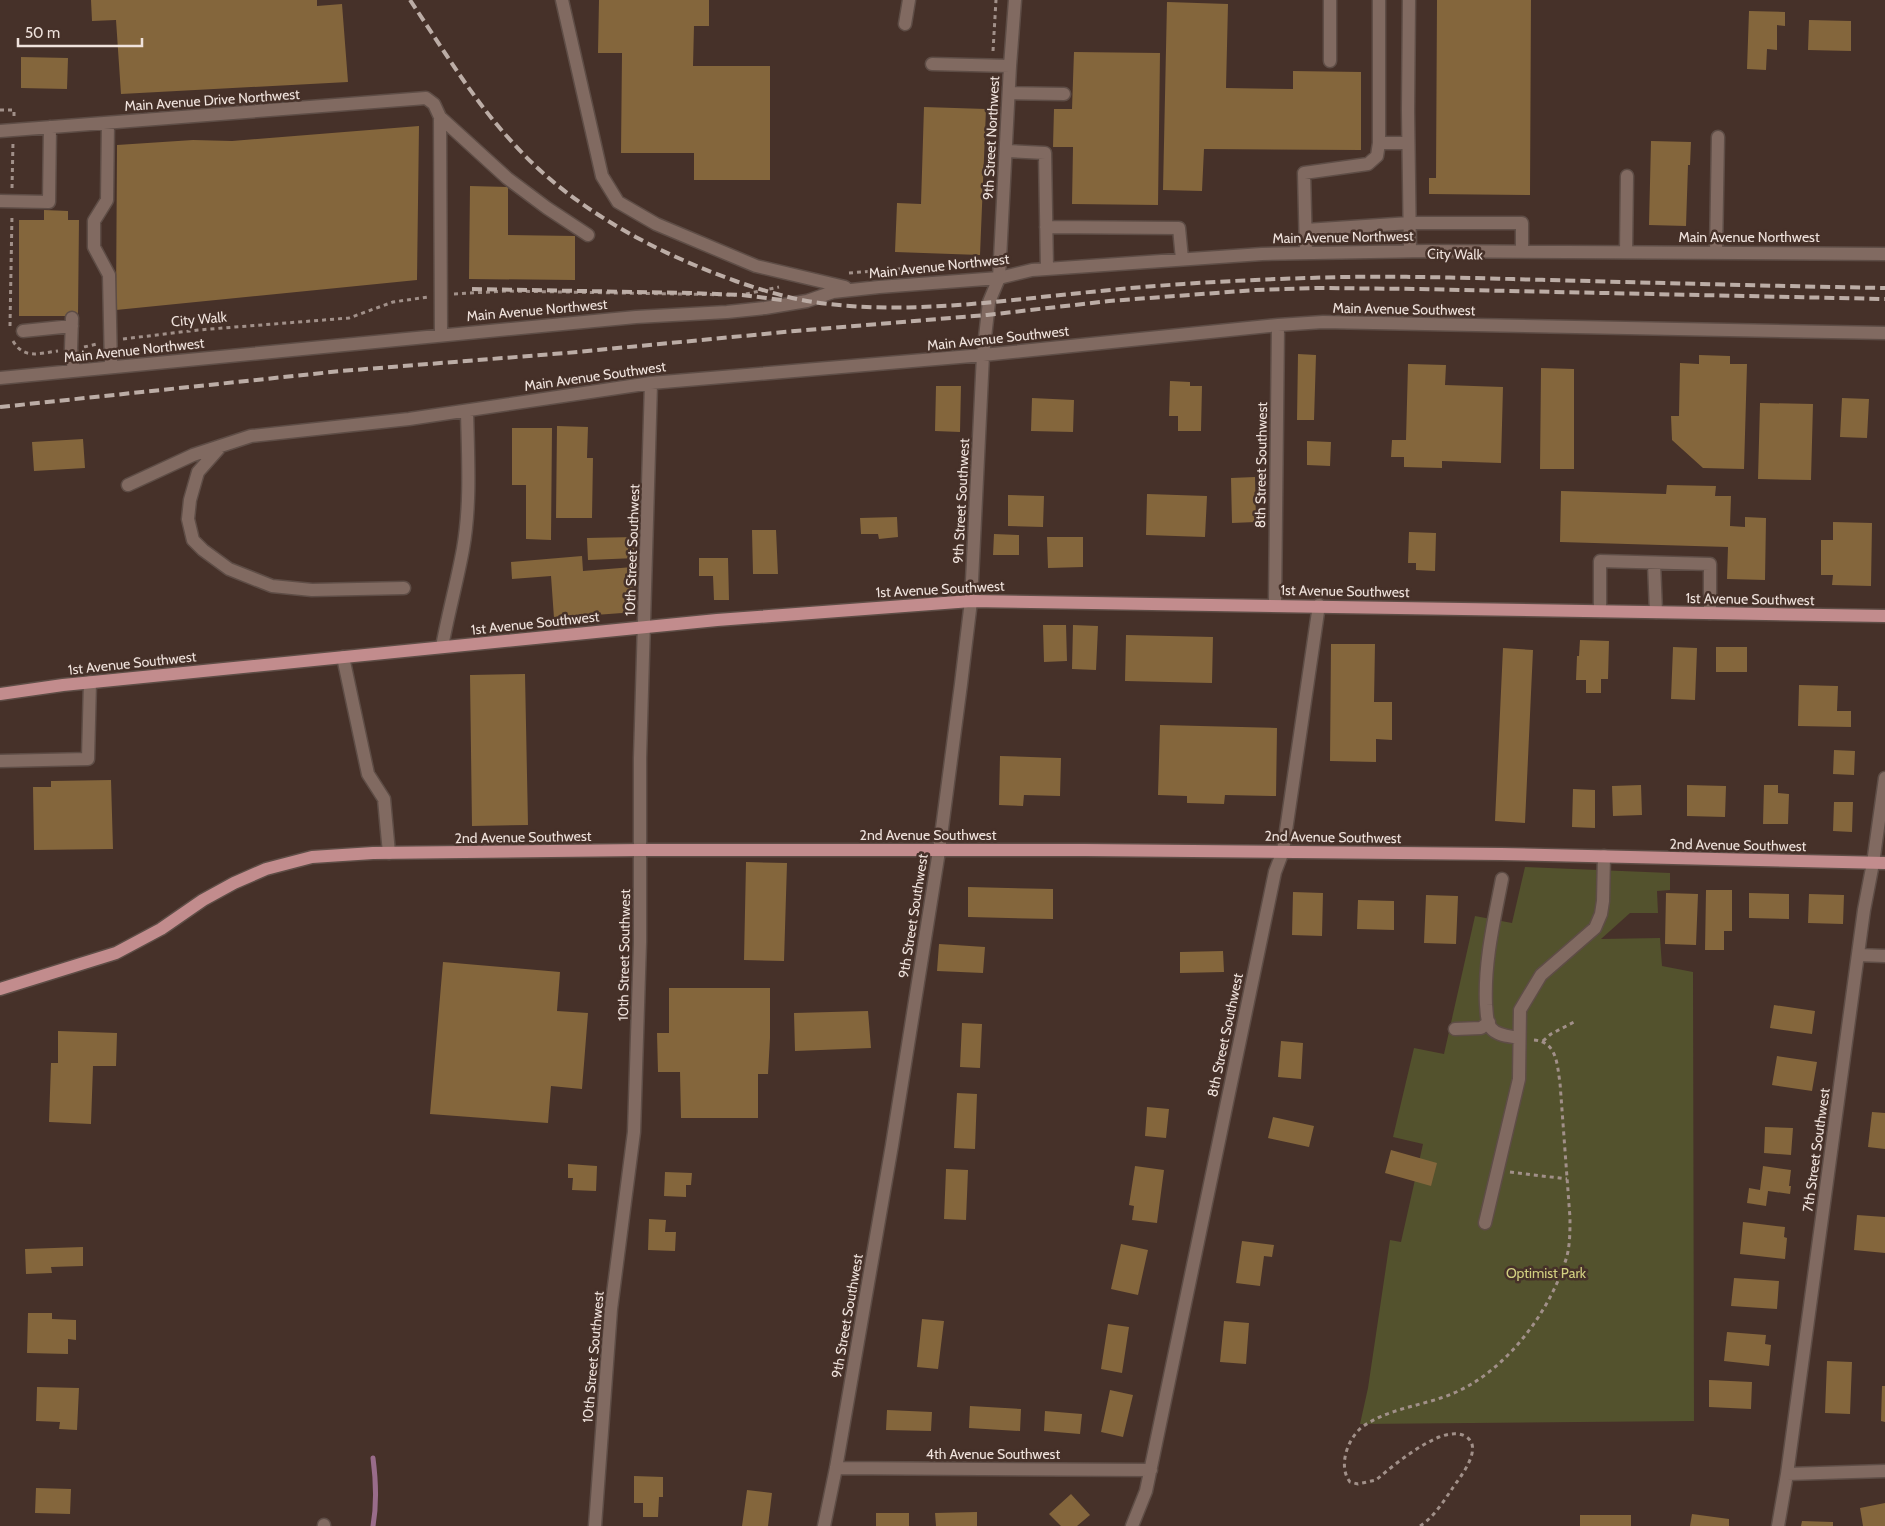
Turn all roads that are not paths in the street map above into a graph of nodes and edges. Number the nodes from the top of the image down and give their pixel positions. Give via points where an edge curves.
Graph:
1 (562, 0) edge
2 (909, 0) edge
3 (1015, 0) edge
4 (1330, 0) edge
5 (1379, 0) edge
6 (1409, 0) edge
7 (905, 24) dead end
8 (1330, 61) dead end
9 (932, 64) dead end
10 (1010, 66) junction
11 (1009, 93) junction
12 (1064, 94) dead end
13 (440, 117) junction
14 (108, 123) junction
15 (50, 127) junction
16 (0, 132) edge
17 (1718, 137) dead end
18 (1379, 143) junction
19 (1408, 143) junction
20 (1006, 151) junction
21 (1627, 176) dead end
22 (6, 202) edge
23 (1410, 223) junction
24 (1046, 227) junction
25 (1306, 230) junction
26 (588, 235) dead end
27 (1410, 251) junction
28 (1522, 251) junction
29 (1626, 252) junction
30 (1716, 252) junction
31 (1306, 253) junction
32 (1885, 254) edge
33 (1182, 260) junction
34 (1047, 269) junction
35 (999, 278) junction
36 (855, 290) junction
37 (1278, 324) junction
38 (22, 331) dead end
39 (1885, 333) edge
40 (441, 334) junction
41 (983, 355) junction
42 (111, 367) junction
43 (74, 371) junction
44 (0, 378) edge
45 (651, 383) junction
46 (467, 411) junction
47 (221, 446) junction
48 (128, 485) dead end
49 (1654, 562) junction
50 (404, 588) dead end
51 (971, 601) junction
52 (1275, 605) junction
53 (1319, 606) junction
54 (1600, 611) junction
55 (1656, 612) junction
56 (1710, 613) junction
57 (1885, 616) edge
58 (644, 627) junction
59 (442, 647) junction
60 (343, 657) junction
61 (90, 682) junction
62 (0, 694) edge
63 (0, 761) edge
64 (1885, 778) edge
65 (640, 850) junction
66 (939, 851) junction
67 (1283, 851) junction
68 (389, 853) junction
69 (1604, 856) junction
70 (1879, 863) edge
71 (1502, 879) dead end
72 (1858, 955) junction
73 (1885, 956) edge
74 (0, 988) edge
75 (1489, 1022) junction
76 (1455, 1030) dead end
77 (1519, 1038) junction
78 (1485, 1223) dead end
79 (836, 1468) junction
80 (1151, 1470) junction
81 (1885, 1471) edge
82 (1787, 1474) junction
83 (595, 1526) edge
84 (824, 1526) edge
85 (1132, 1526) edge
86 (1778, 1526) edge

1 - 36 street via 602,176 618,202 656,224 756,266
2 - 7 street
3 - 10 street, 9th Street Northwest
4 - 8 street
5 - 18 street
6 - 19 street
9 - 10 street
10 - 11 street, 9th Street Northwest
11 - 12 street
11 - 20 street, 9th Street Northwest
13 - 14 street, Main Avenue Drive Northwest via 434,104 426,98
13 - 26 street via 507,178
13 - 40 street
14 - 15 street, Main Avenue Drive Northwest
14 - 42 street via 108,200 94,221 94,246 109,275
15 - 16 street, Main Avenue Drive Northwest
15 - 22 street via 49,202
17 - 30 street
18 - 19 street
18 - 25 street via 1377,156 1368,164 1304,173
19 - 23 street
20 - 24 street via 1045,153
20 - 35 street, 9th Street Northwest
21 - 29 street
23 - 25 street
23 - 27 street
23 - 28 street via 1522,223
24 - 33 street via 1179,228
24 - 34 street
25 - 31 street
27 - 28 street, Main Avenue Northwest
27 - 31 street, Main Avenue Northwest
28 - 29 street, Main Avenue Northwest
29 - 30 street, Main Avenue Northwest
30 - 32 street, Main Avenue Northwest
31 - 33 street, Main Avenue Northwest
33 - 34 street, Main Avenue Northwest
34 - 35 street, Main Avenue Northwest
35 - 36 street, Main Avenue Northwest
35 - 41 street, 9th Street Southwest via 989,302
36 - 40 street, Main Avenue Northwest via 765,308
37 - 39 street, Main Avenue Southwest via 1323,322
37 - 41 street, Main Avenue Southwest
37 - 52 street, 8th Street Southwest
38 - 43 street via 72,322
40 - 42 street, Main Avenue Northwest
41 - 45 street, Main Avenue Southwest
41 - 51 street, 9th Street Southwest
42 - 43 street, Main Avenue Northwest
43 - 44 street, Main Avenue Northwest
45 - 46 street, Main Avenue Southwest
45 - 58 street, 10th Street Southwest
46 - 47 street, Main Avenue Southwest via 251,436
46 - 59 street via 466,523
47 - 48 street, Main Avenue Southwest via 193,455
47 - 50 street via 198,472 190,500 188,519 193,540 203,550 229,569 272,586 312,590
49 - 54 street via 1600,561
49 - 55 street
49 - 56 street via 1710,564
51 - 52 main road, 1st Avenue Southwest
51 - 58 main road, 1st Avenue Southwest
51 - 66 street, 9th Street Southwest
52 - 53 main road, 1st Avenue Southwest
53 - 54 main road, 1st Avenue Southwest
53 - 67 street, 8th Street Southwest
54 - 55 main road, 1st Avenue Southwest
55 - 56 main road, 1st Avenue Southwest
56 - 57 main road, 1st Avenue Southwest
58 - 59 main road, 1st Avenue Southwest
58 - 65 street, 10th Street Southwest
59 - 60 main road, 1st Avenue Southwest
60 - 61 main road, 1st Avenue Southwest
60 - 68 street via 368,774 384,799
61 - 62 main road, 1st Avenue Southwest
61 - 63 street via 88,759
64 - 70 street, 7th Street Southwest
65 - 66 main road, 2nd Avenue Southwest
65 - 68 main road, 2nd Avenue Southwest
65 - 83 street, 10th Street Southwest via 634,1132 611,1309
66 - 67 main road, 2nd Avenue Southwest
66 - 79 street, 9th Street Southwest via 891,1155
67 - 69 main road, 2nd Avenue Southwest
67 - 80 street, 8th Street Southwest via 1275,872
68 - 74 main road, 2nd Avenue Southwest via 312,857 266,869 203,900 161,929 116,953
69 - 70 main road, 2nd Avenue Southwest
69 - 77 street via 1603,901 1595,928 1541,976 1530,991 1520,1010
70 - 72 street, 7th Street Southwest via 1864,910
71 - 75 street via 1485,985
72 - 73 street
72 - 82 street, 7th Street Southwest
75 - 76 street via 1481,1028
75 - 77 street via 1490,1028 1500,1035
77 - 78 street via 1519,1079
79 - 80 street, 4th Avenue Southwest
79 - 84 street, 9th Street Southwest
80 - 85 street, 8th Street Southwest
81 - 82 street
82 - 86 street, 7th Street Southwest

